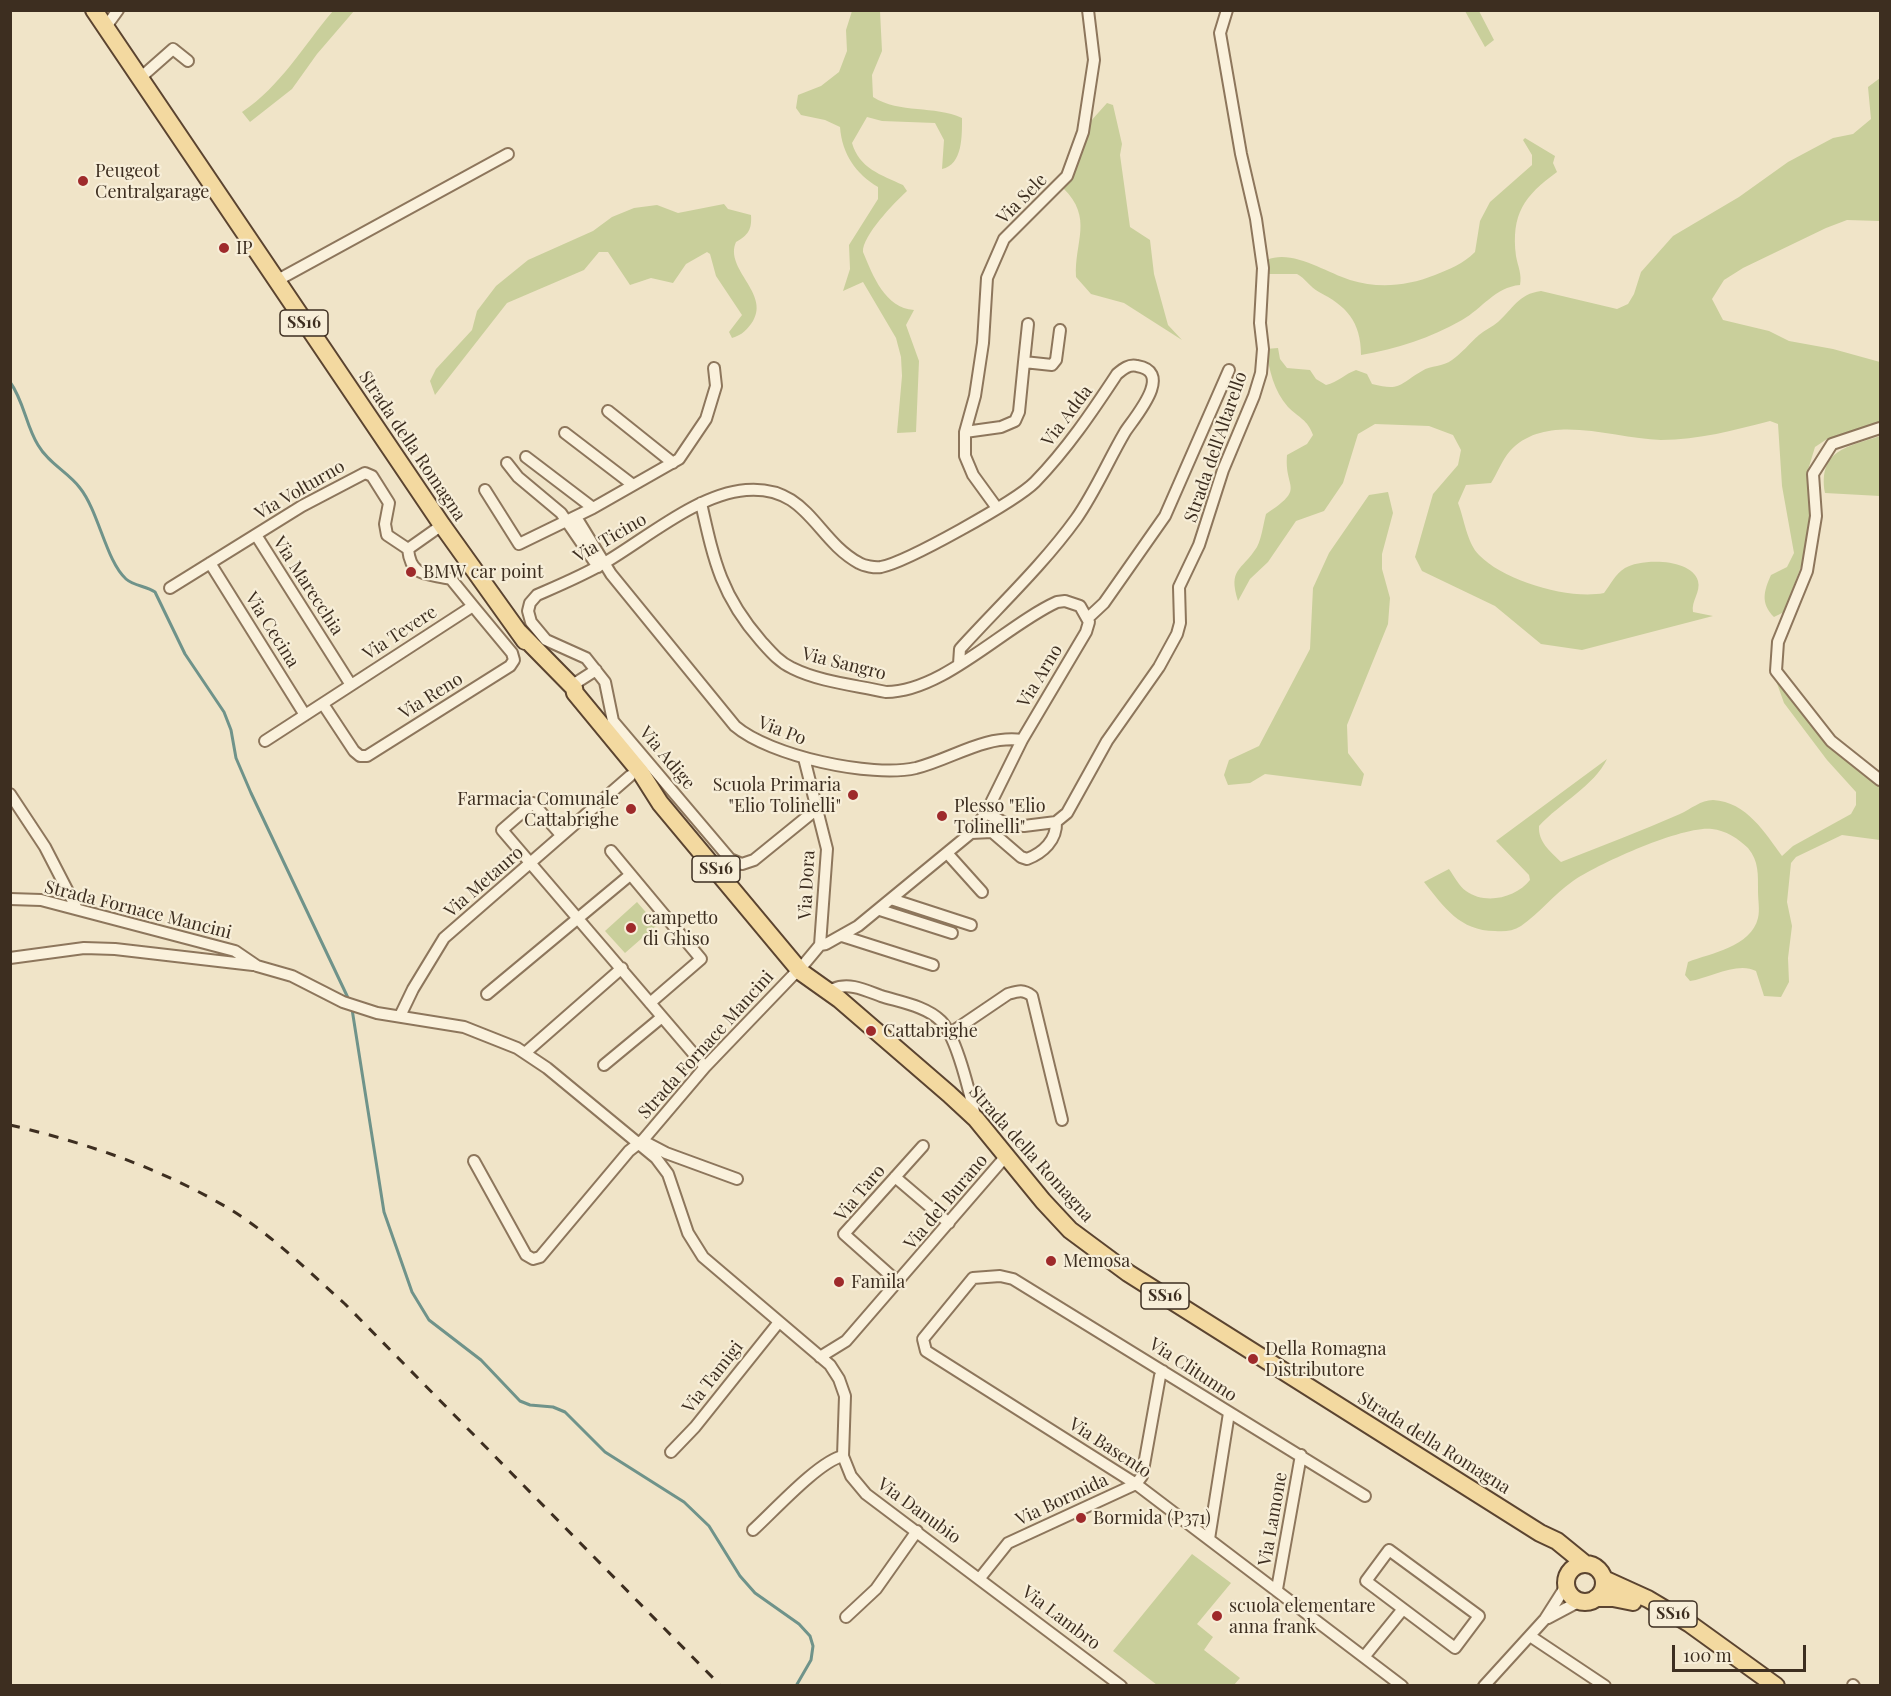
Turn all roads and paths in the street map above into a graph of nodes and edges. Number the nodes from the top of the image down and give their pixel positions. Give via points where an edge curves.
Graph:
1 (93, 10) edge
2 (118, 10) edge
3 (1088, 10) edge
4 (1227, 10) edge
5 (105, 28) junction
6 (188, 61) dead end
7 (140, 79) junction
8 (508, 154) dead end
9 (276, 281) junction
10 (1028, 324) dead end
11 (1060, 330) dead end
12 (1024, 362) junction
13 (714, 369) dead end
14 (1229, 370) dead end
15 (608, 411) dead end
16 (1881, 428) edge
17 (965, 432) junction
18 (565, 433) dead end
19 (526, 457) dead end
20 (507, 463) dead end
21 (673, 463) junction
22 (633, 485) junction
23 (485, 490) dead end
24 (701, 503) junction
25 (593, 508) junction
26 (997, 508) junction
27 (572, 519) junction
28 (442, 525) junction
29 (256, 535) junction
30 (408, 549) junction
31 (210, 562) junction
32 (601, 565) junction
33 (170, 588) dead end
34 (473, 606) junction
35 (1088, 618) junction
36 (959, 664) junction
37 (596, 670) junction
38 (351, 685) junction
39 (573, 689) junction
40 (323, 704) junction
41 (305, 715) junction
42 (1022, 740) junction
43 (265, 741) dead end
44 (804, 758) junction
45 (635, 778) junction
46 (1881, 780) edge
47 (10, 794) edge
48 (818, 808) junction
49 (986, 813) junction
50 (1056, 822) junction
51 (971, 833) junction
52 (561, 835) junction
53 (611, 851) dead end
54 (947, 853) junction
55 (531, 864) junction
56 (630, 874) junction
57 (982, 891) dead end
58 (10, 899) edge
59 (891, 899) junction
60 (77, 909) junction
61 (880, 910) junction
62 (578, 917) junction
63 (971, 925) dead end
64 (952, 933) dead end
65 (842, 936) junction
66 (818, 947) junction
67 (10, 958) edge
68 (933, 965) dead end
69 (257, 966) junction
70 (804, 967) junction
71 (622, 969) junction
72 (487, 994) dead end
73 (836, 994) junction
74 (651, 1003) junction
75 (400, 1016) junction
76 (662, 1017) junction
77 (949, 1034) junction
78 (525, 1053) junction
79 (604, 1065) dead end
80 (705, 1067) junction
81 (976, 1119) junction
82 (1062, 1120) dead end
83 (641, 1142) junction
84 (923, 1146) dead end
85 (1006, 1156) junction
86 (474, 1161) dead end
87 (895, 1177) junction
88 (737, 1179) dead end
89 (949, 1223) junction
90 (1000, 1276) joint
91 (899, 1283) junction
92 (779, 1322) junction
93 (837, 1349) junction
94 (820, 1357) junction
95 (830, 1365) junction
96 (1163, 1371) junction
97 (1228, 1413) junction
98 (671, 1452) dead end
99 (1301, 1455) junction
100 (843, 1456) junction
101 (1136, 1484) junction
102 (1365, 1496) dead end
103 (753, 1530) dead end
104 (917, 1531) junction
105 (1209, 1539) junction
106 (1573, 1573) junction
107 (980, 1578) junction
108 (1604, 1579) junction
109 (1276, 1589) junction
110 (1588, 1600) junction
111 (1403, 1609) junction
112 (846, 1617) dead end
113 (1545, 1619) junction
114 (1530, 1636) junction
115 (1364, 1657) junction
116 (1738, 1659) junction
117 (1121, 1686) edge
118 (1402, 1686) edge
119 (1484, 1686) edge
120 (1605, 1686) edge
121 (1776, 1686) edge

1 - 5 main road, Strada della Romagna / SS16
2 - 5 street
3 - 17 street, Via Sele via 1094,60 1083,132 1067,176 1004,239 987,278 983,343
4 - 50 street, Strada dell'Altarello via 1220,33 1263,267 1261,373 1244,426 1222,470 1200,544 1179,587 1177,634 1098,755 1067,813
5 - 7 main road, Strada della Romagna / SS16
6 - 7 street via 173,49
7 - 9 main road, Strada della Romagna / SS16
8 - 9 street
9 - 28 main road, Strada della Romagna / SS16
10 - 12 street
11 - 12 street via 1052,365
12 - 17 street via 1015,421 1001,428
13 - 21 street via 717,386 706,419
14 - 35 street, Via Arno via 1165,516 1104,603
15 - 21 street
16 - 46 street via 1832,444 1813,474 1816,516 1807,571 1778,642 1776,671 1831,741
17 - 26 street, Via Sele via 965,456
18 - 22 street
19 - 25 street
20 - 27 street, Via Po via 518,477
21 - 22 street
22 - 25 street
23 - 27 street via 519,544
24 - 26 street, Via Adda via 747,490 788,496 846,555 861,565 879,567 900,560
24 - 32 street, Via Ticino
24 - 36 street, Via Sangro via 715,566 728,595 778,660 808,675 886,692 898,692
25 - 27 street
26 - 36 street, Via Adda via 1034,483 1065,448 1117,374 1128,366 1149,371 1153,381 1151,393 1088,501 1057,543 960,649
27 - 32 street, Via Po
28 - 30 street
28 - 39 main road, Strada della Romagna / SS16 via 519,632
29 - 30 street, Via Volturno via 365,473 372,476 389,503 387,535
29 - 31 street, Via Volturno
29 - 38 street, Via Marecchia
30 - 34 street, Via Tevere via 412,567 419,573 451,579
31 - 33 street, Via Volturno
31 - 41 street, Via Cecina
32 - 37 street, Via Ticino via 537,596 528,611 531,622 546,640 586,658
32 - 44 street, Via Po via 735,726 750,739
34 - 38 street, Via Tevere
34 - 40 street, Via Reno via 512,653 514,660 510,666 367,756 354,751
35 - 36 street, Via Sangro via 1080,606 1065,600 1057,602
35 - 42 street, Via Arno via 1086,632
37 - 39 street
37 - 48 street, Via Adige via 605,682 613,721 730,860 742,864 754,860
38 - 40 street, Via Tevere
39 - 45 main road, Strada della Romagna / SS16
40 - 41 street, Via Tevere
41 - 43 street, Via Tevere
42 - 44 street, Via Po via 998,739 915,768 874,770
42 - 49 street, Via Arno
44 - 48 street, Via Dora
45 - 52 street, Via Metauro via 612,791
45 - 70 main road, Strada della Romagna / SS16
47 - 60 street via 45,847
48 - 66 street, Via Dora via 827,849
49 - 50 street via 1005,823 1024,826
49 - 51 street, Via Arno
50 - 51 street, Strada dell'Altarello via 1054,836 1045,849 1027,859 992,832
51 - 54 street, Via Arno
52 - 55 street, Via Metauro
52 - 55 street via 533,804 502,830
53 - 56 street
54 - 57 street
54 - 59 street, Via Arno
55 - 62 street
55 - 75 street, Via Metauro via 438,944
56 - 62 street
56 - 74 street via 701,959
58 - 60 street, Strada Fornace Mancini via 41,900
59 - 61 street, Via Arno
59 - 63 street
60 - 69 street, Strada Fornace Mancini via 235,951
61 - 64 street
61 - 65 street, Via Arno
62 - 71 street
62 - 72 street
65 - 66 street, Via Arno
65 - 68 street
66 - 70 street
67 - 69 street via 50,951 115,949
69 - 75 street, Strada Fornace Mancini via 292,976 343,1002
70 - 73 main road, Strada della Romagna / SS16
70 - 80 street, Strada Fornace Mancini via 791,974
71 - 74 street
71 - 78 street
73 - 77 street via 851,986 928,1012 940,1020
73 - 81 main road, Strada della Romagna / SS16
74 - 76 street
75 - 78 street, Strada Fornace Mancini via 464,1027
76 - 79 street
76 - 80 street
77 - 81 street
77 - 82 street via 1008,994 1026,992 1032,996
78 - 83 street, Strada Fornace Mancini
80 - 83 street, Strada Fornace Mancini
81 - 85 main road, Strada della Romagna / SS16
83 - 86 street, Strada Fornace Mancini via 540,1257 533,1260 526,1255
83 - 88 street
83 - 92 street, Via Danubio via 668,1174 694,1245 703,1257
84 - 87 street, Via Taro
85 - 89 street, Via del Burano
85 - 106 main road, Strada della Romagna / SS16 via 1049,1208 1097,1251 1557,1541
87 - 89 street
87 - 91 street, Via Taro via 844,1234
89 - 91 street, Via del Burano
90 - 96 street, Via Clitunno via 1013,1280
90 - 101 street, Via Basento via 980,1276 967,1283 924,1336 924,1349
91 - 93 street, Via del Burano
92 - 94 street, Via Danubio
92 - 98 street, Via Tamigi
93 - 94 street
93 - 95 street
94 - 95 street, Via Danubio
95 - 100 street, Via Danubio via 845,1396
96 - 97 street, Via Clitunno
96 - 101 street via 1142,1476
97 - 99 street, Via Clitunno
97 - 105 street
99 - 102 street, Via Clitunno
99 - 109 street, Via Lamone
100 - 103 street via 817,1472
100 - 104 street, Via Danubio via 851,1476 866,1494
101 - 105 street, Via Basento
101 - 107 street, Via Bormida via 1008,1544
104 - 107 street, Via Danubio
104 - 112 street via 876,1589
105 - 109 street, Via Basento
106 - 108 main road, SS16 via 1599,1569
106 - 110 main road, SS16 via 1571,1596
106 - 113 street
107 - 117 street, Via Lambro
108 - 110 main road via 1603,1590
108 - 116 main road, SS16 via 1690,1624
109 - 115 street, Via Basento
110 - 113 street
110 - 116 main road, SS16 via 1613,1598 1639,1603
111 - 111 street via 1366,1581 1389,1550 1479,1616 1455,1648
111 - 115 street
113 - 114 street
114 - 119 street
114 - 120 street
115 - 118 street, Via Basento
116 - 121 main road, SS16

